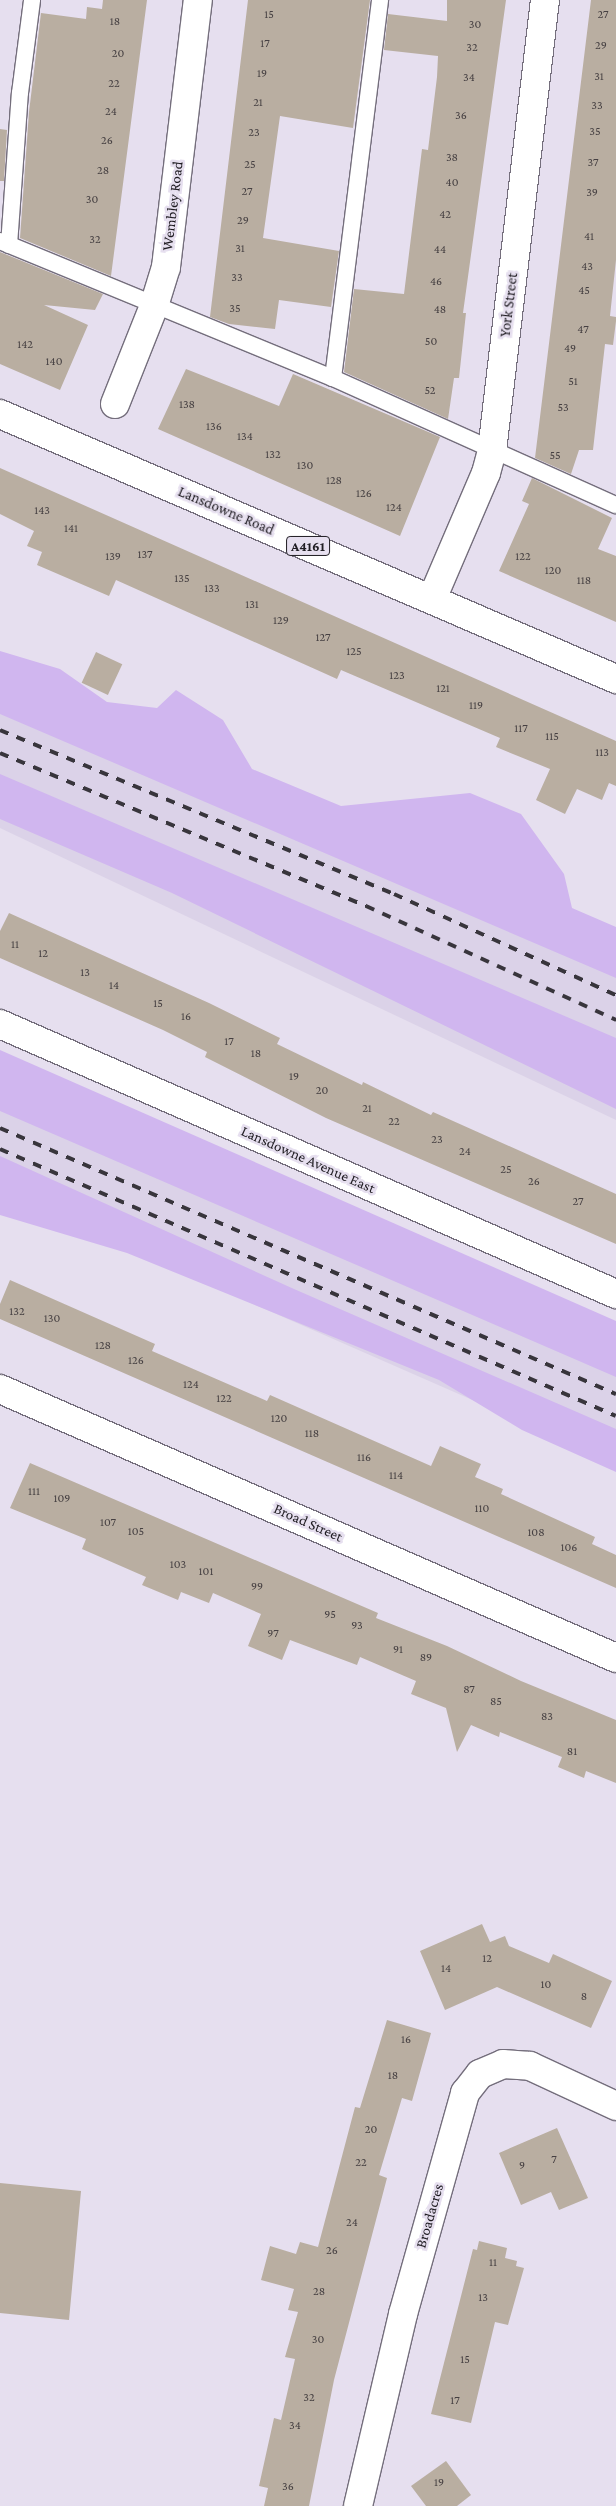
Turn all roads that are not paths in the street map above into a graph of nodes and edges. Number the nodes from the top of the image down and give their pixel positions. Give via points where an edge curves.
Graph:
1 (32, 0) edge
2 (198, 0) edge
3 (380, 0) edge
4 (545, 0) edge
5 (4, 243) edge
6 (154, 306) junction
7 (333, 378) junction
8 (115, 404) dead end
9 (0, 414) edge
10 (492, 451) junction
11 (616, 505) edge
12 (432, 599) junction
13 (616, 679) edge
14 (0, 1024) edge
15 (616, 1294) edge
16 (1, 1394) edge
17 (616, 1658) edge
18 (616, 2106) edge
19 (358, 2506) edge

1 - 5 lane
2 - 6 street, Wembley Road via 166,267
3 - 7 lane
4 - 10 street, York Street
5 - 6 lane
6 - 7 lane
6 - 8 street, Wembley Road
7 - 10 lane
9 - 12 street, Lansdowne Road / A4161
10 - 11 lane
10 - 12 street, York Street via 486,473
12 - 13 street, Lansdowne Road / A4161
14 - 15 street, Lansdowne Avenue East
16 - 17 street, Broad Street
18 - 19 street, Broadacres via 530,2066 503,2064 480,2074 465,2093 403,2314

